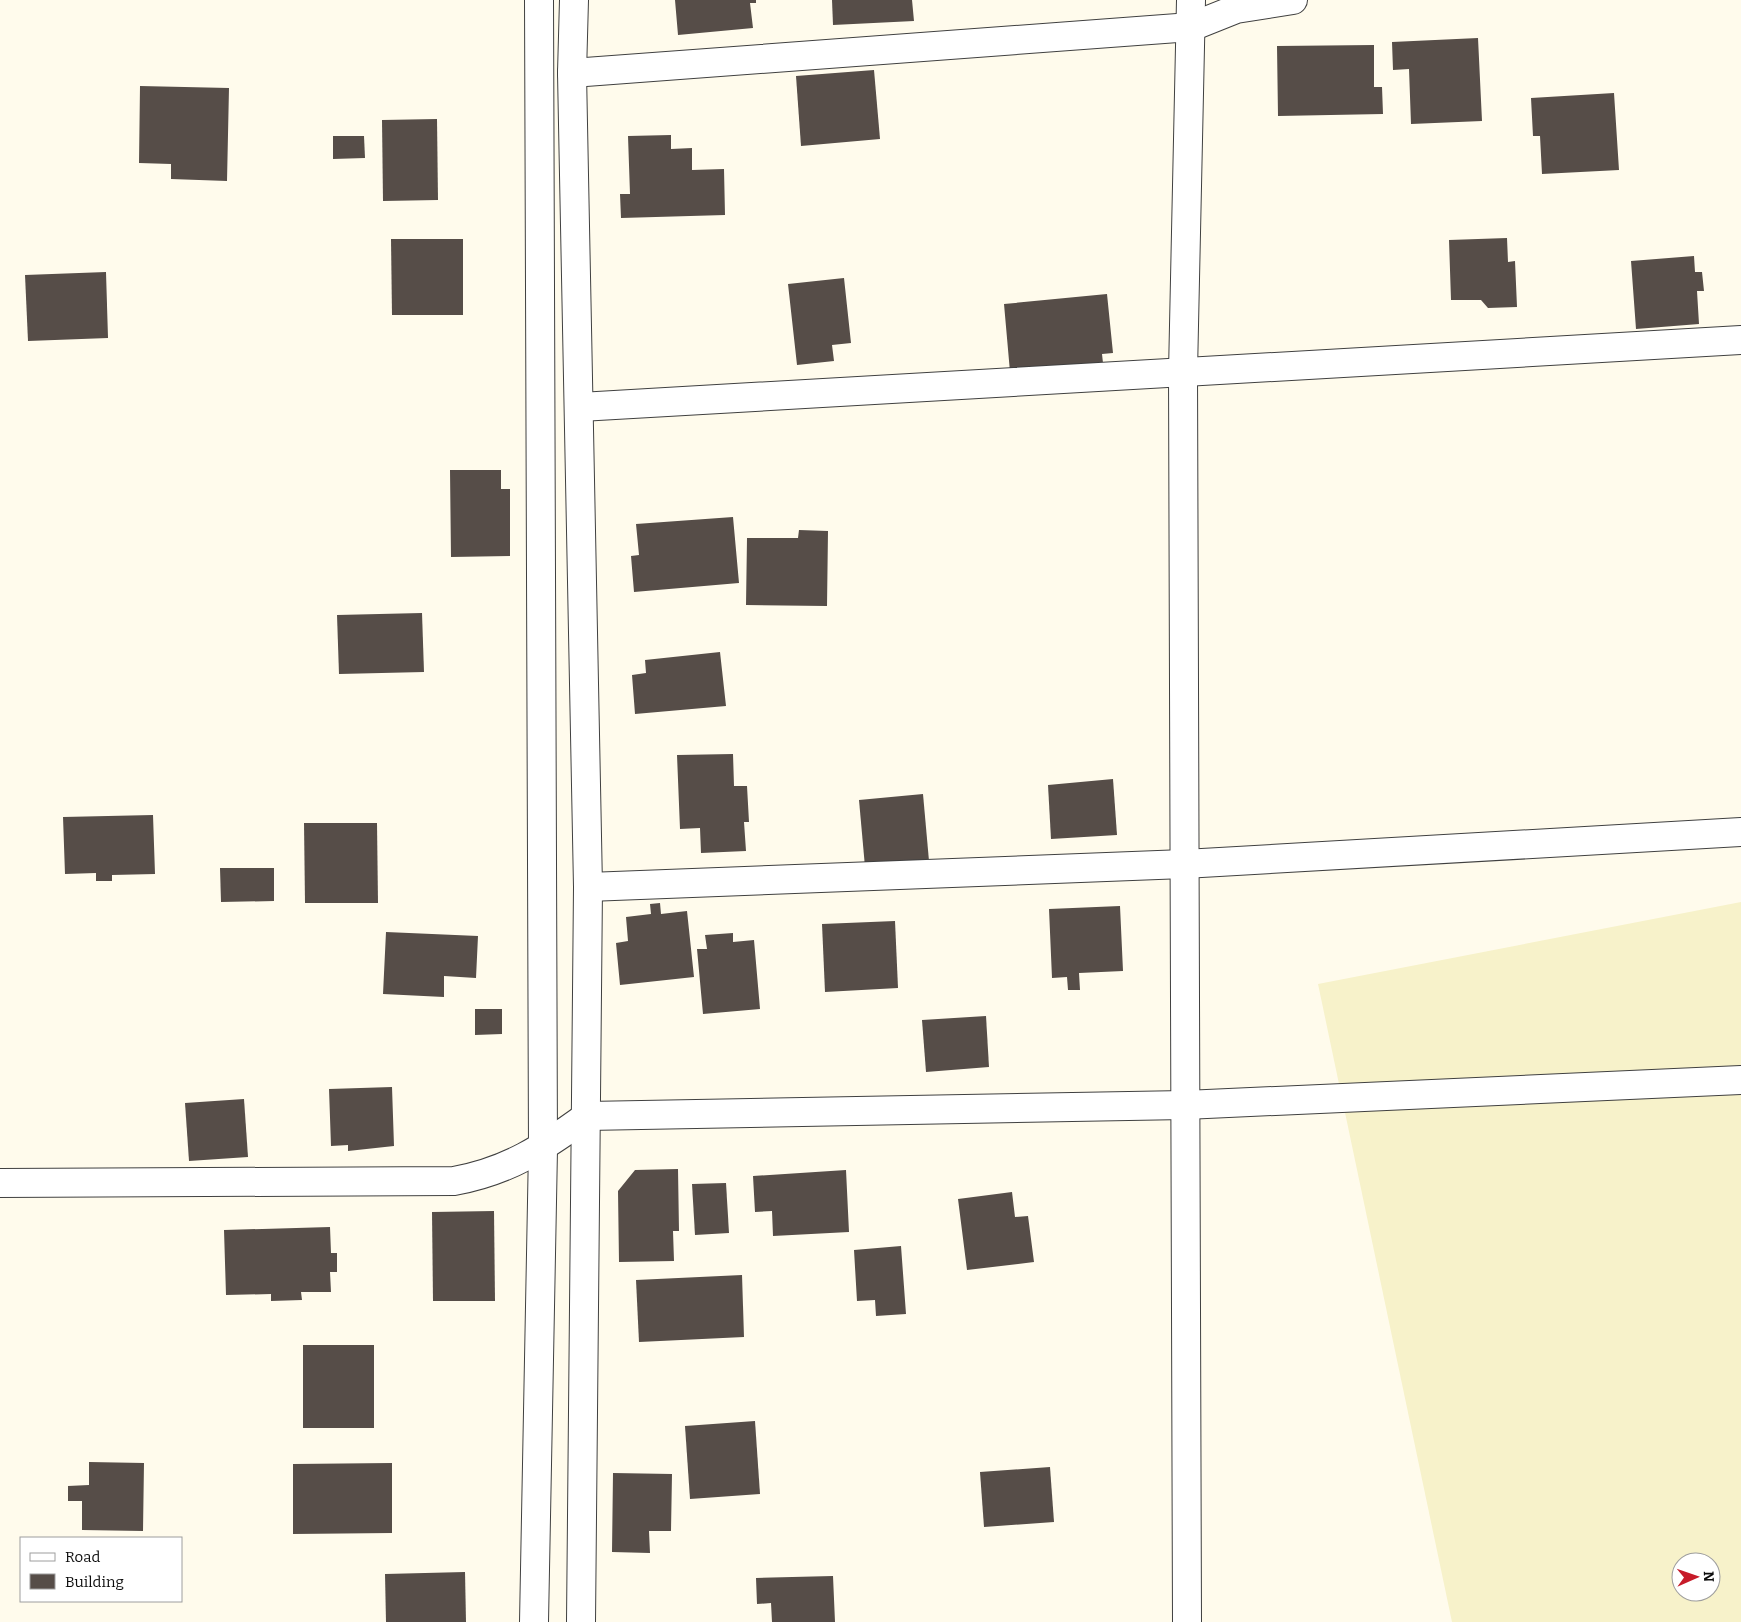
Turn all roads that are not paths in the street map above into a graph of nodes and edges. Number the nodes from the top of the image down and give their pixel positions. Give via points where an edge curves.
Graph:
1 (539, 0) edge
2 (574, 0) edge
3 (1293, 0) edge
4 (1191, 13) edge
5 (572, 73) junction
6 (1741, 340) edge
7 (1183, 372) junction
8 (580, 407) junction
9 (1741, 832) edge
10 (1184, 864) junction
11 (588, 887) junction
12 (1741, 1080) edge
13 (1185, 1105) junction
14 (587, 1116) junction
15 (542, 1149) junction
16 (0, 1183) edge
17 (534, 1622) edge
18 (582, 1622) edge
19 (1186, 1622) edge

1 - 15 street
2 - 5 street
3 - 4 street
4 - 5 street
4 - 7 street
5 - 8 street
6 - 7 street
7 - 8 street
7 - 10 street
8 - 11 street
9 - 10 street
10 - 11 street
10 - 13 street
11 - 14 street
12 - 13 street
13 - 14 street
13 - 19 street
14 - 15 street
14 - 18 street
15 - 16 street via 482,1176 454,1181
15 - 17 street

